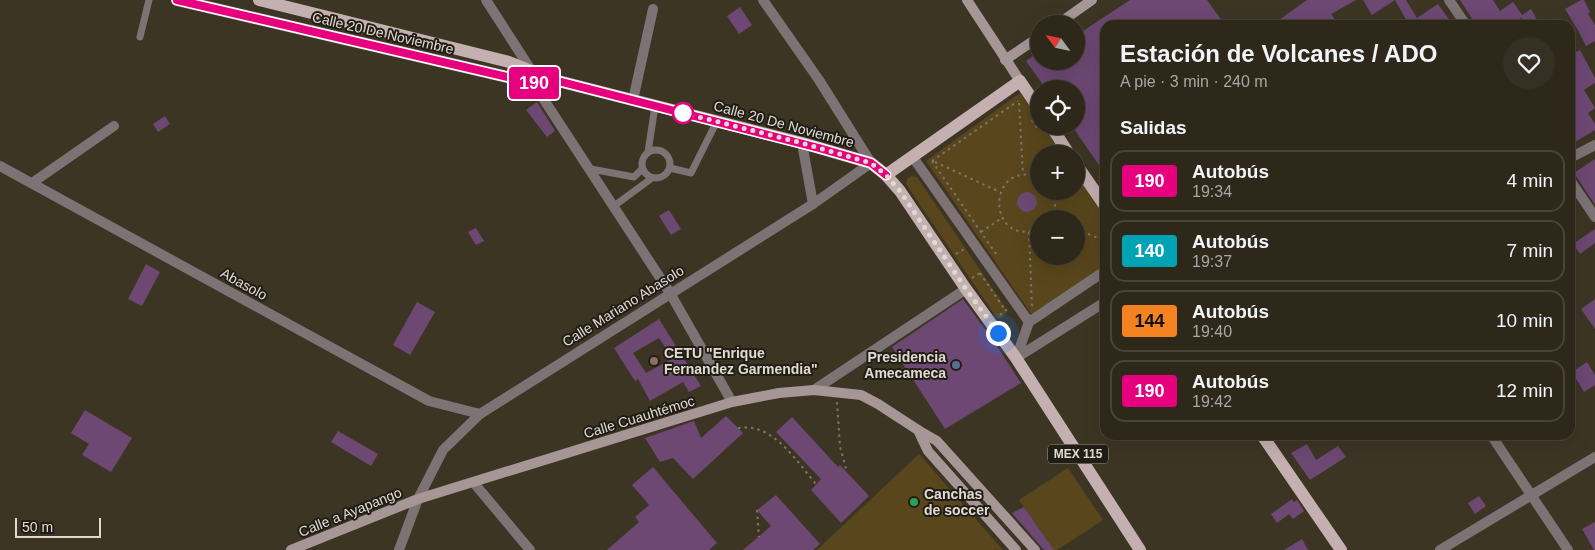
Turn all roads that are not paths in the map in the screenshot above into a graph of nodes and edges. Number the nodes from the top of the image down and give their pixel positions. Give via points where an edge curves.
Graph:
1 (149, 0) edge
2 (177, 0) edge
3 (259, 0) edge
4 (486, 0) edge
5 (763, 0) edge
6 (967, 0) edge
7 (1092, 0) edge
8 (1449, 0) edge
9 (216, 4) edge
10 (653, 9) dead end
11 (1071, 15) edge
12 (1463, 20) edge
13 (140, 37) dead end
14 (1030, 43) edge
15 (1005, 60) junction
16 (532, 76) junction
17 (1020, 82) junction
18 (633, 100) junction
19 (1030, 103) edge
20 (655, 106) junction
21 (717, 122) junction
22 (114, 126) dead end
23 (1051, 135) edge
24 (802, 143) junction
25 (1595, 144) edge
26 (1061, 145) edge
27 (648, 152) junction
28 (1575, 155) edge
29 (912, 156) junction
30 (871, 163) junction
31 (0, 166) edge
32 (670, 168) junction
33 (590, 169) junction
34 (642, 169) junction
35 (886, 175) junction
36 (1085, 177) edge
37 (652, 178) junction
38 (32, 183) junction
39 (1575, 187) edge
40 (1100, 199) edge
41 (813, 204) junction
42 (614, 206) junction
43 (1595, 217) edge
44 (1100, 274) edge
45 (969, 283) junction
46 (670, 293) junction
47 (1100, 305) edge
48 (1029, 322) junction
49 (1016, 358) junction
50 (814, 390) junction
51 (732, 402) junction
52 (480, 414) junction
53 (918, 430) junction
54 (1265, 440) edge
55 (1494, 440) edge
56 (1595, 457) edge
57 (474, 483) junction
58 (1532, 496) junction
59 (418, 499) junction
60 (1014, 526) junction
61 (1004, 536) junction
62 (291, 550) edge
63 (399, 550) edge
64 (530, 550) edge
65 (1016, 550) edge
66 (1035, 550) edge
67 (1140, 550) edge
68 (1341, 550) edge
69 (1440, 550) edge
70 (1568, 550) edge

1 - 13 lane
2 - 9 main road, Calle 20 De Noviembre / MEX 115
3 - 16 main road, Calle 20 De Noviembre / MEX 115 via 500,60
4 - 16 street
5 - 30 street
6 - 15 main road
7 - 11 main road
8 - 12 street
9 - 16 main road, Calle 20 De Noviembre / MEX 115
10 - 18 street
14 - 15 main road
15 - 17 main road
16 - 18 main road, Calle 20 De Noviembre / MEX 115
16 - 33 street
17 - 19 main road
17 - 29 main road
18 - 20 main road, Calle 20 De Noviembre / MEX 115
20 - 21 main road, Calle 20 De Noviembre / MEX 115
20 - 27 lane
21 - 24 main road, Calle 20 De Noviembre / MEX 115
21 - 32 lane via 690,172
22 - 38 street
23 - 26 main road
24 - 30 main road, Calle 20 De Noviembre / MEX 115
24 - 41 street
25 - 28 street
27 - 32 lane via 658,149 666,154
27 - 34 lane via 642,160
29 - 35 main road
29 - 48 street
30 - 35 main road, Calle 20 De Noviembre / MEX 115
30 - 41 street, Calle Mariano Abasolo
31 - 38 street, Abasolo
32 - 37 lane via 664,176
33 - 34 lane via 634,177
33 - 42 street
34 - 37 lane
35 - 45 main road, MEX 115
36 - 40 main road
37 - 42 lane
38 - 52 street, Abasolo via 429,401
39 - 43 street
41 - 46 street, Calle Mariano Abasolo
42 - 46 street
44 - 48 street
45 - 49 main road, MEX 115
45 - 50 street
46 - 51 street
46 - 52 street, Calle Mariano Abasolo
47 - 49 street
48 - 49 street
49 - 67 main road, MEX 115
50 - 51 main road, Calle Cuauhtémoc
50 - 53 main road, Calle Cuauhtémoc via 861,395
51 - 57 main road, Calle Cuauhtémoc
52 - 59 street, Calle Mariano Abasolo via 443,450
53 - 60 main road, Calle Cuauhtémoc via 937,440
53 - 61 main road via 928,451
54 - 68 main road
55 - 58 street
56 - 58 street
57 - 59 main road, Calle Cuauhtémoc
57 - 64 street
58 - 69 street
58 - 70 street
59 - 62 main road, Calle a Ayapango
59 - 63 street
60 - 61 main road
60 - 66 main road, Calle Cuauhtémoc
61 - 65 main road

